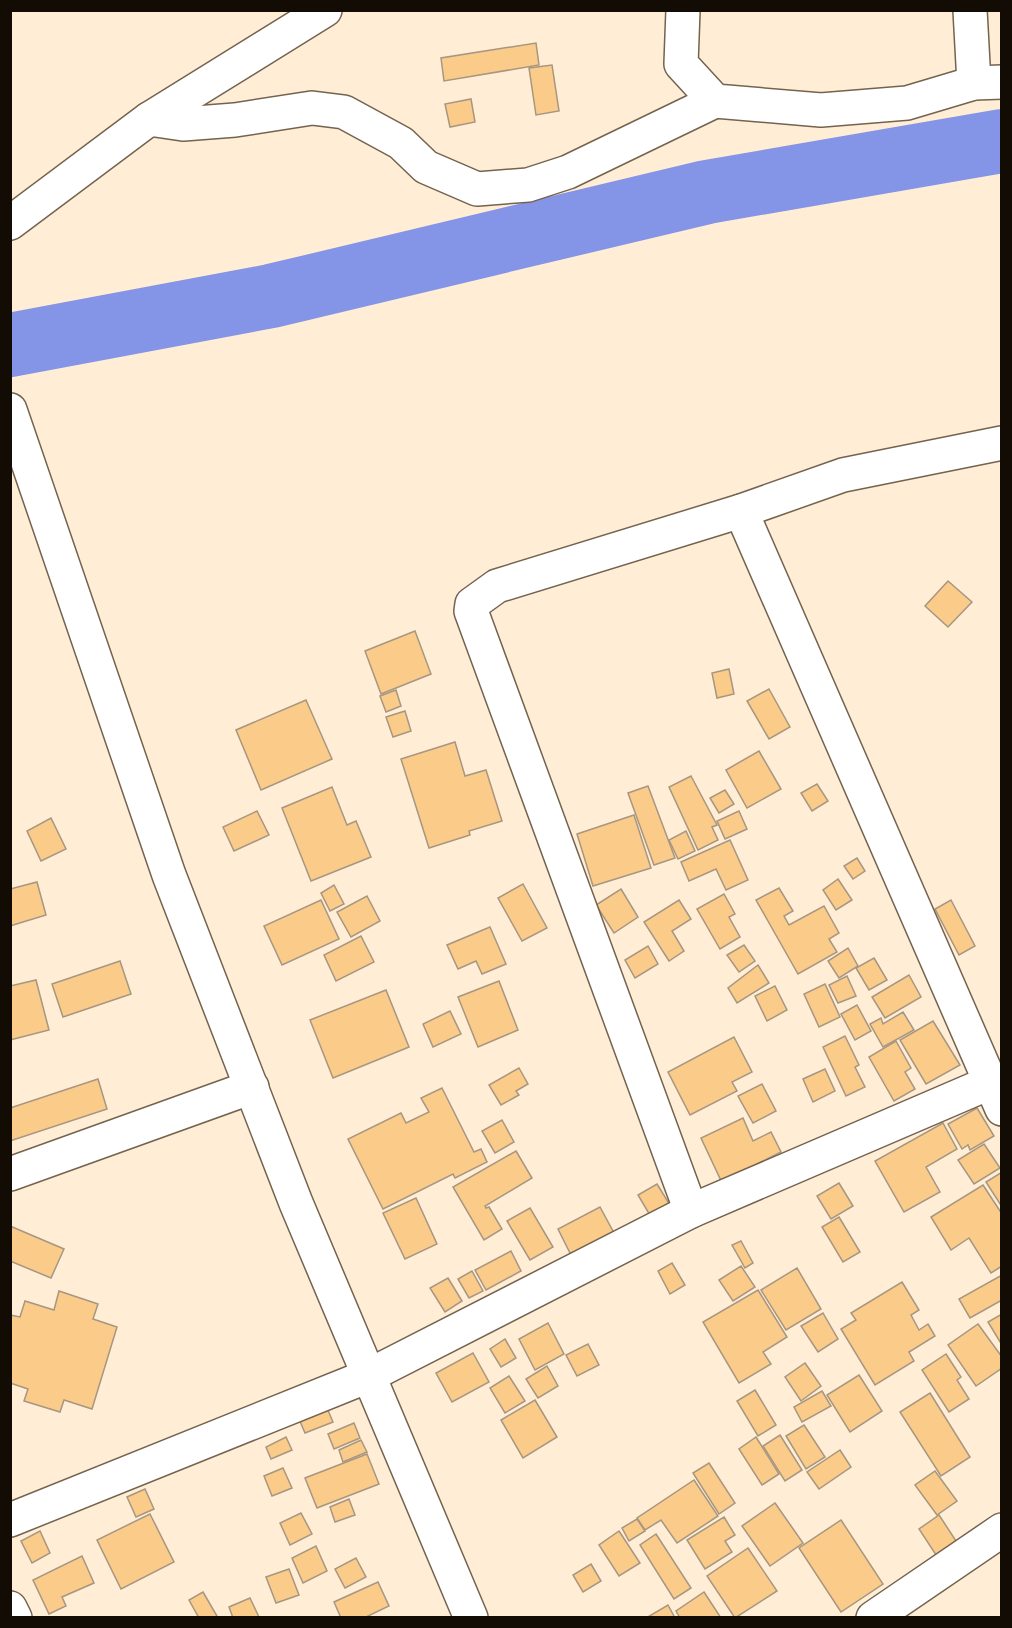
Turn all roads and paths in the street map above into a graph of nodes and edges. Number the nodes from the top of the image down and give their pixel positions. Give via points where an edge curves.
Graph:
1 (325, 10) edge
2 (683, 10) edge
3 (970, 10) edge
4 (988, 83) edge
5 (715, 101) junction
6 (149, 119) junction
7 (10, 223) edge
8 (14, 432) edge
9 (1002, 443) edge
10 (741, 511) junction
11 (252, 1087) junction
12 (995, 1096) edge
13 (10, 1174) edge
14 (690, 1211) junction
15 (368, 1376) junction
16 (10, 1520) edge
17 (1002, 1530) edge
18 (10, 1608) edge
19 (15, 1617) edge
20 (471, 1617) edge
21 (873, 1617) edge

1 - 6 street
2 - 5 street via 681,64
3 - 4 street
4 - 5 street via 907,103 821,110
5 - 6 street via 568,172 528,185 477,189 426,167 400,143 344,112 312,108 183,124
6 - 7 street
8 - 11 street via 169,875
9 - 10 street via 843,475
10 - 12 street
10 - 14 street via 497,586 476,599 471,611
11 - 13 street
11 - 15 street
12 - 14 street
14 - 15 street
15 - 16 street
15 - 20 street
17 - 21 street
18 - 19 street

